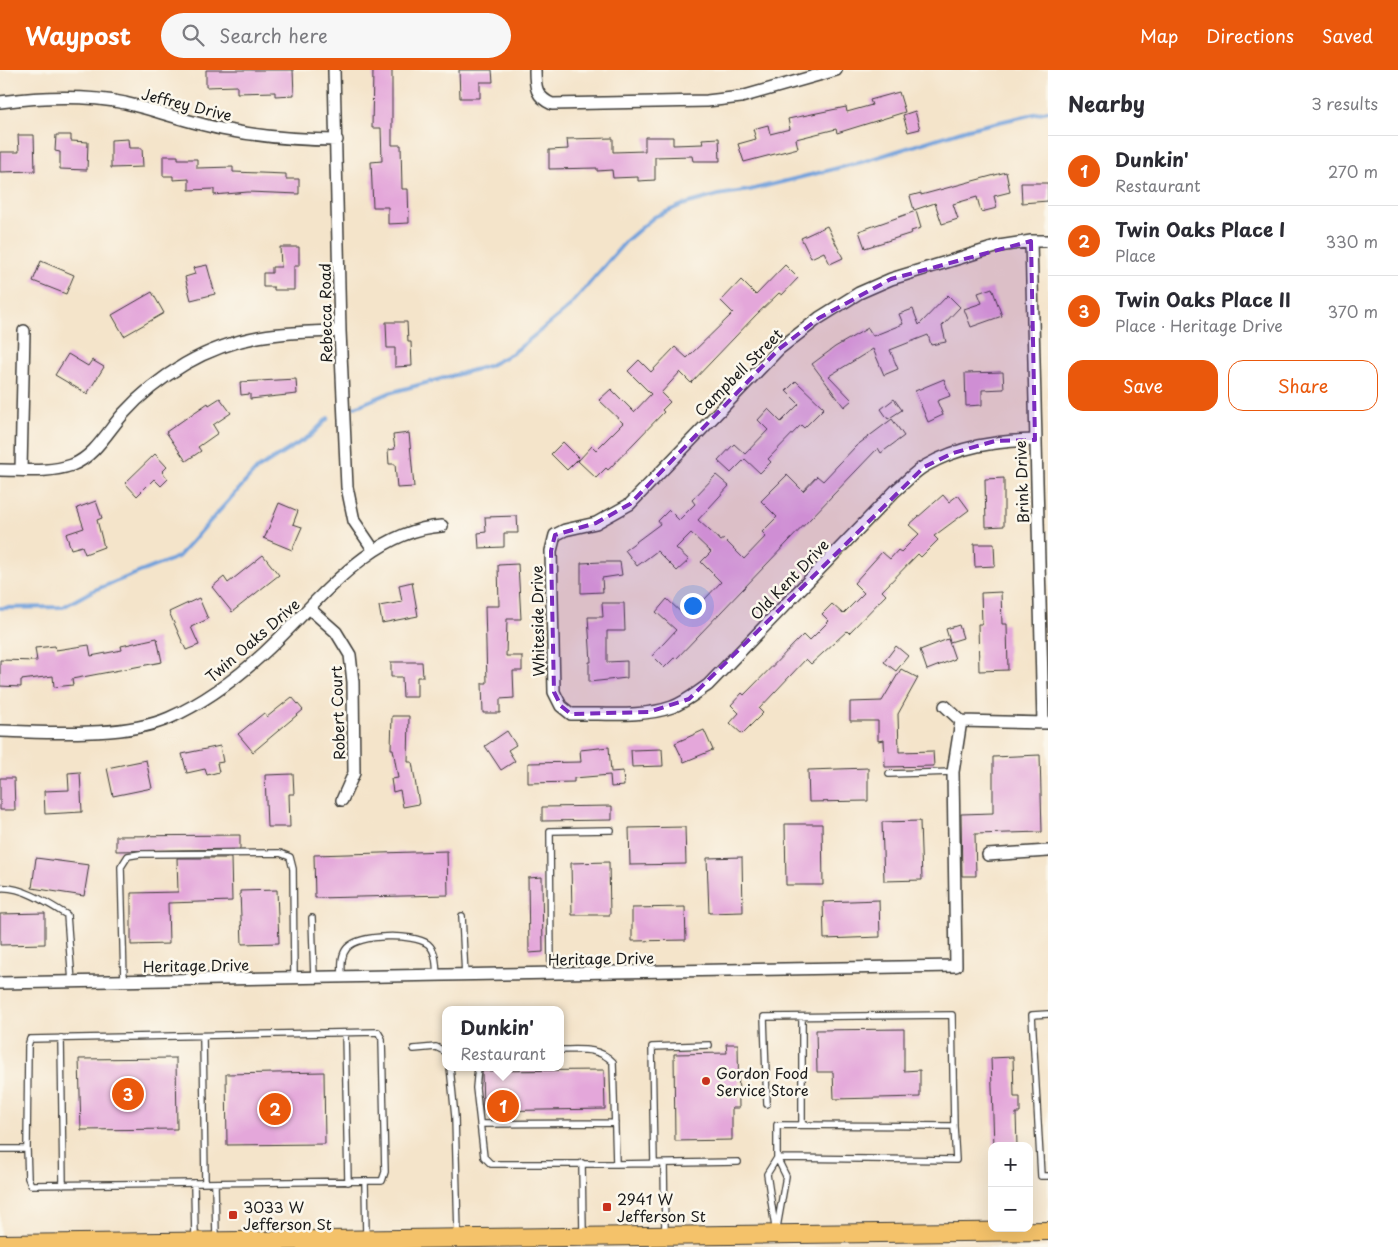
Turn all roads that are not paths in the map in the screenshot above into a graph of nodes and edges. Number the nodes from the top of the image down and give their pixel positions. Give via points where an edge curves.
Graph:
1 (334, 70) edge
2 (535, 70) edge
3 (836, 70) edge
4 (0, 102) edge
5 (337, 140) junction
6 (1031, 241) junction
7 (1048, 241) edge
8 (340, 330) junction
9 (24, 331) dead end
10 (1035, 440) junction
11 (0, 470) edge
12 (21, 470) junction
13 (442, 526) dead end
14 (555, 534) joint
15 (373, 549) junction
16 (310, 609) junction
17 (561, 706) joint
18 (945, 706) dead end
19 (961, 721) junction
20 (1046, 723) edge
21 (0, 731) edge
22 (954, 772) junction
23 (889, 774) dead end
24 (342, 800) dead end
25 (611, 830) dead end
26 (1048, 852) edge
27 (988, 855) dead end
28 (0, 888) edge
29 (462, 916) dead end
30 (312, 918) dead end
31 (551, 974) junction
32 (437, 976) junction
33 (465, 976) junction
34 (294, 978) junction
35 (314, 978) junction
36 (342, 978) junction
37 (124, 981) junction
38 (72, 982) junction
39 (0, 983) edge
40 (1048, 1014) edge
41 (802, 1017) junction
42 (345, 1033) junction
43 (204, 1036) junction
44 (61, 1038) junction
45 (709, 1045) dead end
46 (414, 1049) dead end
47 (442, 1050) edge
48 (564, 1050) edge
49 (450, 1071) edge
50 (478, 1071) edge
51 (767, 1104) dead end
52 (615, 1123) junction
53 (480, 1124) junction
54 (802, 1125) junction
55 (954, 1126) junction
56 (0, 1149) edge
57 (27, 1149) junction
58 (777, 1158) junction
59 (738, 1162) dead end
60 (582, 1163) junction
61 (616, 1164) junction
62 (654, 1164) junction
63 (664, 1164) junction
64 (1048, 1176) edge
65 (365, 1181) junction
66 (348, 1182) junction
67 (194, 1183) junction
68 (206, 1183) junction
69 (215, 1183) junction
70 (63, 1185) junction
71 (1048, 1230) edge
72 (665, 1235) junction
73 (583, 1236) junction
74 (776, 1236) junction
75 (458, 1237) junction
76 (195, 1240) junction
77 (216, 1240) junction
78 (494, 1242) edge
79 (366, 1243) edge
80 (0, 1244) edge

1 - 5 street, Rebecca Road
2 - 3 street via 535,89 542,100 552,104 706,102 741,97
4 - 5 street, Jeffrey Drive via 79,99 123,103 226,130 273,137
5 - 8 street, Rebecca Road
6 - 7 street, Campbell Street
6 - 10 street, Brink Drive
6 - 14 street, Campbell Street via 999,246 891,279 859,293 779,349 630,504 596,523
8 - 12 street via 283,332 217,348 156,384 124,413 91,453 74,464 54,470
8 - 15 street, Rebecca Road via 347,487 354,521
9 - 12 street
10 - 17 street, Old Kent Drive via 995,441 954,453 924,467 895,491 708,684 689,699 650,712 571,714
10 - 20 street, Brink Drive
11 - 12 street
13 - 15 street, Twin Oaks Drive via 427,527
14 - 17 street, Whiteside Drive via 551,551 554,692
15 - 16 street, Twin Oaks Drive
16 - 21 street, Twin Oaks Drive via 218,692 167,719 120,730 67,733
16 - 24 street, Robert Court via 336,632 350,655 354,773
18 - 19 street
19 - 20 street
19 - 22 street, Heritage Drive
22 - 23 lane
22 - 31 street, Heritage Drive via 956,966
25 - 31 lane via 550,831
26 - 27 street
28 - 38 lane via 10,887 68,915
29 - 33 lane
30 - 35 lane
31 - 33 street, Heritage Drive
32 - 33 street, Heritage Drive
32 - 36 street, Heritage Drive
32 - 36 lane via 434,952 428,944 397,937 357,941 347,948 342,956
34 - 35 street, Heritage Drive
34 - 37 street, Heritage Drive
34 - 37 lane via 293,869 290,857 280,853 140,854 128,856 120,867
35 - 36 street, Heritage Drive
37 - 38 street, Heritage Drive
38 - 39 street, Heritage Drive
40 - 64 lane via 1032,1015 1041,1176
41 - 51 lane via 764,1017
41 - 54 lane
41 - 55 lane via 952,1015
42 - 43 lane
42 - 65 lane via 378,1032 382,1039 385,1172 382,1181
42 - 66 lane
43 - 44 lane
43 - 68 lane
44 - 57 lane via 30,1039
44 - 70 lane
45 - 62 lane via 652,1047
46 - 47 lane via 436,1047
48 - 52 lane via 590,1050 606,1054 613,1062
49 - 75 lane via 455,1116
50 - 53 lane
52 - 53 lane
52 - 61 lane
53 - 60 lane via 484,1157 491,1164
54 - 55 lane
54 - 58 lane via 777,1125
55 - 58 lane via 956,1160
56 - 57 lane
57 - 70 lane via 31,1185
58 - 74 lane via 786,1176
58 - 74 lane via 767,1174
59 - 63 lane
60 - 61 lane
60 - 73 lane
61 - 62 lane
62 - 63 lane
63 - 72 lane
65 - 66 lane
65 - 79 lane
66 - 69 lane
67 - 68 lane
67 - 70 lane
67 - 76 lane
68 - 69 lane
69 - 77 lane
71 - 74 main road
72 - 73 main road
72 - 74 main road
73 - 78 main road
75 - 78 main road
75 - 79 main road
76 - 77 main road
76 - 80 main road
77 - 79 main road

